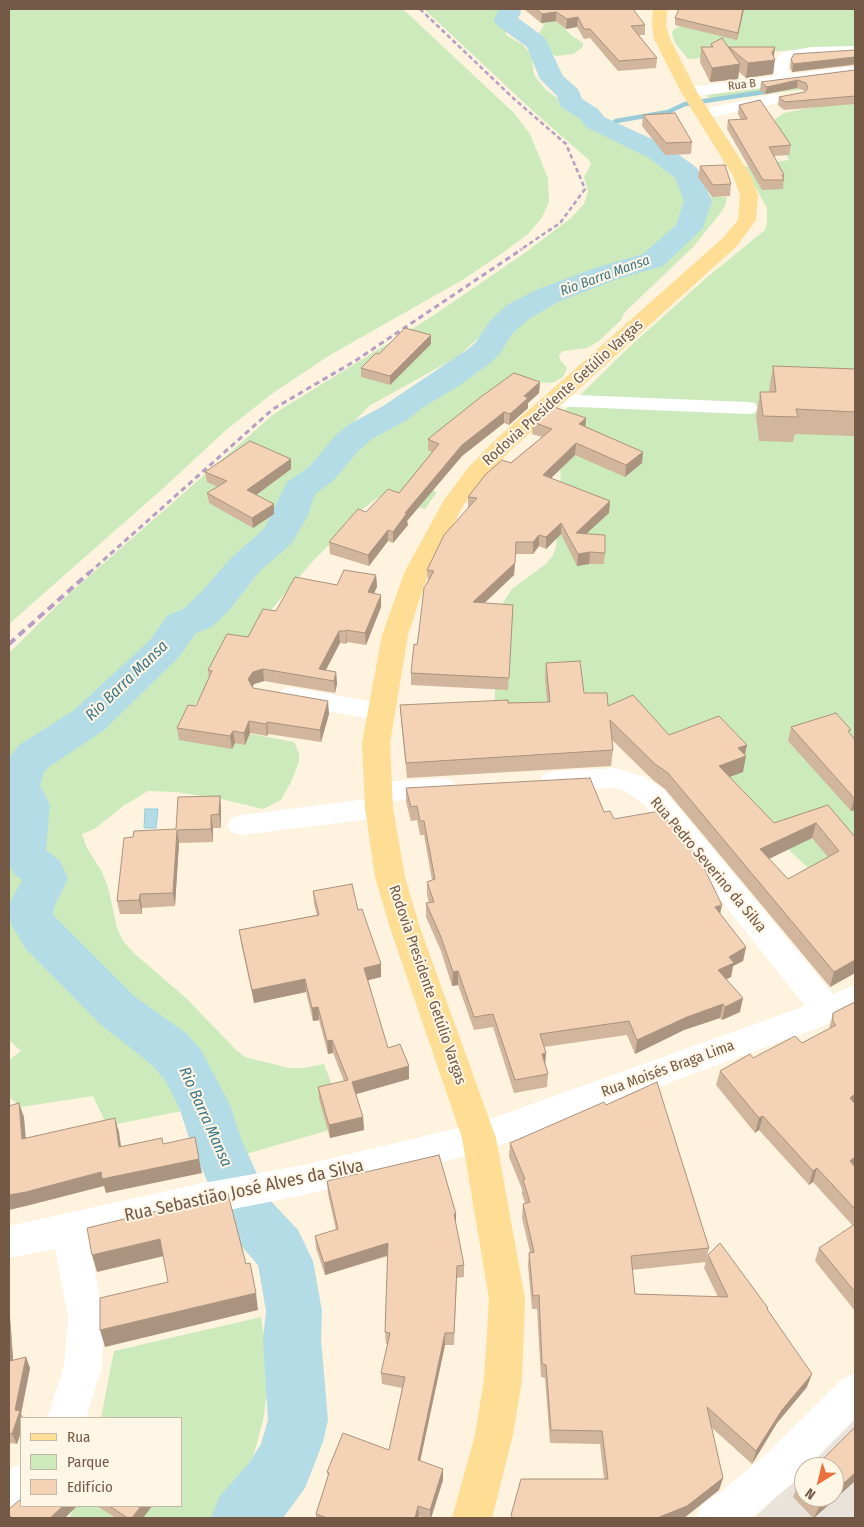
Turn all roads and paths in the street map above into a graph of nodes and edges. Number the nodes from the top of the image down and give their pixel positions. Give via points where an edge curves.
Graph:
1 (657, 10) edge
2 (855, 51) edge
3 (855, 71) edge
4 (785, 80) junction
5 (792, 96) edge
6 (696, 104) junction
7 (553, 400) junction
8 (747, 408) dead end
9 (264, 692) edge
10 (380, 712) junction
11 (524, 783) edge
12 (465, 787) edge
13 (378, 800) junction
14 (241, 825) dead end
15 (842, 1004) edge
16 (479, 1138) junction
17 (69, 1230) junction
18 (9, 1242) edge
19 (855, 1392) edge
20 (67, 1417) edge
21 (20, 1485) edge
22 (9, 1497) edge
23 (472, 1518) edge
24 (716, 1518) edge

1 - 6 main road, Rodovia Presidente Getúlio Vargas via 662,40
2 - 4 street via 789,55 780,67
3 - 4 street, Rua B
4 - 6 street, Rua B
5 - 6 street
6 - 7 main road, Rodovia Presidente Getúlio Vargas via 742,176 749,195 747,220 730,242
7 - 8 street
7 - 10 main road, Rodovia Presidente Getúlio Vargas via 476,473 452,505 417,571 395,635
9 - 10 street
10 - 13 main road, Rodovia Presidente Getúlio Vargas via 376,743
11 - 15 street, Rua Pedro Severino da Silva via 616,778 635,784 654,796
12 - 13 street
13 - 14 street
13 - 16 main road, Rodovia Presidente Getúlio Vargas via 390,877 405,928
15 - 16 street, Rua Moisés Braga Lima
16 - 17 street, Rua Sebastião José Alves da Silva via 299,1181
16 - 23 main road, Rodovia Presidente Getúlio Vargas via 506,1299 503,1380 494,1435
17 - 18 street, Rua Sebastião José Alves da Silva
17 - 20 street via 86,1317 83,1367
19 - 24 street via 779,1469
21 - 22 street

